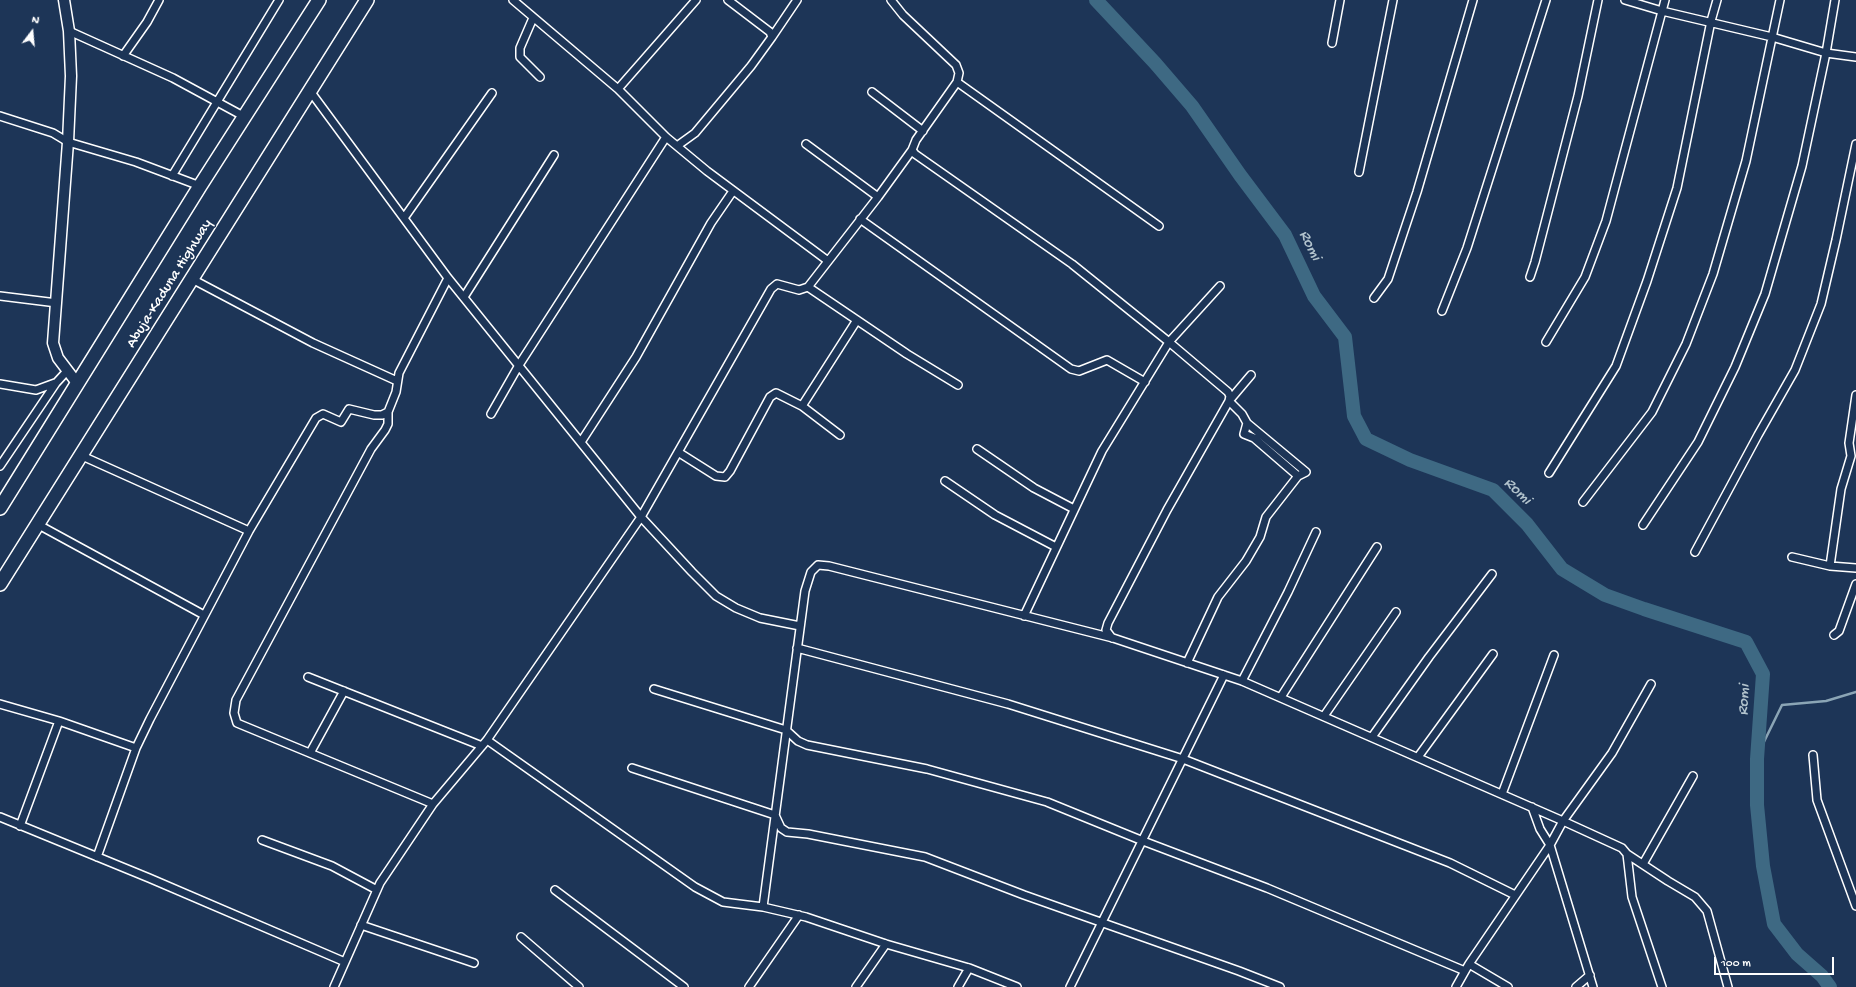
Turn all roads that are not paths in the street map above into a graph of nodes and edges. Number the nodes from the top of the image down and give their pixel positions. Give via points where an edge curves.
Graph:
1 (64, 0) edge
2 (159, 0) edge
3 (280, 0) edge
4 (319, 0) edge
5 (367, 0) edge
6 (513, 0) edge
7 (696, 0) edge
8 (728, 0) edge
9 (797, 0) edge
10 (891, 0) edge
11 (1340, 0) edge
12 (1393, 0) edge
13 (1473, 0) edge
14 (1546, 0) edge
15 (1598, 0) edge
16 (1626, 0) edge
17 (1665, 0) edge
18 (1717, 0) edge
19 (1780, 0) edge
20 (1835, 0) edge
21 (1662, 11) junction
22 (533, 18) junction
23 (1711, 21) junction
24 (70, 31) junction
25 (772, 37) junction
26 (1772, 37) junction
27 (1332, 43) dead end
28 (1826, 53) junction
29 (123, 56) junction
30 (1856, 57) edge
31 (540, 77) dead end
32 (957, 82) junction
33 (618, 89) junction
34 (310, 91) junction
35 (872, 92) dead end
36 (492, 93) dead end
37 (217, 102) junction
38 (0, 116) edge
39 (245, 117) junction
40 (923, 131) junction
41 (666, 137) junction
42 (68, 142) junction
43 (806, 144) dead end
44 (1856, 144) edge
45 (677, 146) junction
46 (914, 152) junction
47 (554, 155) dead end
48 (1359, 172) dead end
49 (172, 176) junction
50 (200, 186) junction
51 (733, 191) junction
52 (878, 197) junction
53 (404, 218) junction
54 (860, 219) junction
55 (1159, 226) dead end
56 (828, 261) junction
57 (1530, 277) dead end
58 (448, 278) junction
59 (192, 280) junction
60 (1220, 286) dead end
61 (808, 288) junction
62 (0, 296) edge
63 (464, 297) junction
64 (1374, 298) dead end
65 (57, 303) junction
66 (1442, 311) dead end
67 (857, 320) junction
68 (1169, 342) junction
69 (1546, 342) dead end
70 (519, 365) junction
71 (67, 371) junction
72 (1251, 375) dead end
73 (397, 381) junction
74 (1145, 382) junction
75 (56, 383) junction
76 (76, 383) junction
77 (0, 384) edge
78 (958, 385) dead end
79 (1856, 395) edge
80 (1228, 401) junction
81 (802, 406) junction
82 (388, 412) junction
83 (491, 414) dead end
84 (1247, 423) junction
85 (840, 435) dead end
86 (581, 442) junction
87 (977, 449) dead end
88 (678, 452) junction
89 (80, 455) junction
90 (0, 466) edge
91 (1549, 473) dead end
92 (1298, 476) junction
93 (945, 481) dead end
94 (1583, 502) dead end
95 (0, 508) edge
96 (1074, 509) junction
97 (641, 517) junction
98 (37, 524) junction
99 (1643, 525) dead end
100 (250, 531) junction
101 (1316, 532) dead end
102 (1056, 546) junction
103 (1377, 548) dead end
104 (1695, 552) dead end
105 (1792, 558) dead end
106 (1830, 566) junction
107 (1856, 568) edge
108 (1492, 574) dead end
109 (0, 584) edge
110 (1856, 584) edge
111 (1396, 612) dead end
112 (204, 615) junction
113 (1024, 616) junction
114 (800, 626) junction
115 (1834, 635) dead end
116 (1112, 638) junction
117 (797, 648) junction
118 (1493, 654) dead end
119 (1554, 655) dead end
120 (1187, 663) junction
121 (1224, 675) junction
122 (308, 677) dead end
123 (1242, 681) junction
124 (1651, 684) dead end
125 (654, 689) dead end
126 (344, 691) junction
127 (1281, 698) junction
128 (0, 704) edge
129 (1324, 716) junction
130 (59, 721) junction
131 (786, 730) junction
132 (1372, 737) junction
133 (487, 740) junction
134 (482, 746) junction
135 (136, 748) junction
136 (310, 753) junction
137 (1813, 755) dead end
138 (1418, 757) junction
139 (1183, 759) junction
140 (632, 768) dead end
141 (1693, 776) dead end
142 (1502, 794) junction
143 (433, 804) junction
144 (1532, 807) junction
145 (775, 815) junction
146 (0, 817) edge
147 (1563, 820) junction
148 (20, 826) junction
149 (262, 840) dead end
150 (1143, 841) junction
151 (1550, 845) junction
152 (1627, 854) junction
153 (97, 857) junction
154 (1643, 864) junction
155 (377, 890) junction
156 (555, 890) dead end
157 (1515, 895) junction
158 (1856, 906) edge
159 (763, 908) junction
160 (799, 915) junction
161 (1103, 924) junction
162 (361, 925) junction
163 (521, 937) dead end
164 (886, 944) junction
165 (345, 962) junction
166 (474, 962) dead end
167 (1469, 964) junction
168 (969, 968) junction
169 (1465, 971) junction
170 (1590, 975) junction
171 (334, 987) edge
172 (580, 987) edge
173 (684, 987) edge
174 (749, 987) edge
175 (856, 987) edge
176 (958, 987) edge
177 (1017, 987) edge
178 (1070, 987) edge
179 (1280, 987) edge
180 (1456, 987) edge
181 (1508, 987) edge
182 (1576, 987) edge
183 (1593, 987) edge
184 (1662, 987) edge
185 (1728, 987) edge

1 - 24 street
2 - 29 street
3 - 37 street
4 - 39 highway, Abuja-Kaduna Highway
5 - 34 highway, Abuja-Kaduna Highway
6 - 22 street
7 - 33 street
8 - 25 street via 770,32
9 - 25 street
10 - 32 street via 903,15 956,65 959,73
11 - 27 street
12 - 48 street
13 - 64 street via 1388,279
14 - 66 street via 1472,233
15 - 57 street via 1578,96
16 - 21 street
17 - 21 street
18 - 23 street
19 - 26 street
20 - 28 street
21 - 23 street
21 - 69 street via 1606,221 1585,277
22 - 31 street via 520,48 520,57
22 - 33 street
23 - 26 street
23 - 91 street via 1677,188 1644,288 1616,366
24 - 29 street
24 - 42 street
25 - 45 street via 695,133
26 - 28 street
26 - 94 street via 1746,160 1713,274 1686,344 1652,412
28 - 30 street
28 - 99 street via 1802,166 1766,294 1735,367 1698,442
29 - 37 street via 173,78
32 - 40 street
32 - 55 street
33 - 41 street
34 - 53 street
34 - 59 highway, Abuja-Kaduna Highway
35 - 40 street
36 - 53 street
37 - 39 street
37 - 49 street
38 - 42 street via 53,133
39 - 50 highway, Abuja-Kaduna Highway
40 - 46 street via 916,140
41 - 45 street
41 - 70 street
42 - 49 street via 136,162
42 - 65 street
43 - 52 street
44 - 104 street via 1821,304 1795,370
45 - 51 street
46 - 52 street via 907,156
46 - 68 street via 1072,264
47 - 63 street
49 - 50 street
50 - 76 highway, Abuja-Kaduna Highway
51 - 56 street
51 - 86 street via 711,223 636,357
52 - 54 street
53 - 58 street
54 - 56 street
54 - 74 street via 1071,369 1079,370 1107,360
56 - 61 street
58 - 63 street
58 - 73 street
59 - 73 street via 313,343
59 - 89 highway, Abuja-Kaduna Highway
60 - 68 street
61 - 67 street
61 - 88 street via 799,290 777,284 771,289
62 - 65 street
63 - 70 street
65 - 71 street via 54,343 58,358
67 - 78 street
67 - 81 street
68 - 74 street
68 - 80 street via 1228,392
70 - 83 street
70 - 86 street
71 - 75 street
71 - 76 street
72 - 80 street
73 - 82 street via 396,392
74 - 96 street via 1102,451
75 - 77 street via 36,390
75 - 90 street
76 - 95 highway, Abuja-Kaduna Highway
79 - 106 street via 1850,443 1851,456 1841,489
80 - 84 street via 1242,414
80 - 116 street via 1108,623 1106,630
81 - 85 street
81 - 88 street via 776,393 772,394 725,477 716,476
82 - 100 street via 374,415 349,409 342,422 323,414 316,418
82 - 136 street via 385,430 371,449 236,700 234,713 237,723
84 - 92 street via 1244,434 1254,438
84 - 92 street via 1306,472
86 - 97 street
87 - 96 street via 1034,488
88 - 97 street
89 - 98 highway, Abuja-Kaduna Highway
89 - 100 street
92 - 120 street via 1266,517 1260,537 1246,561 1218,597
93 - 102 street via 995,515
96 - 102 street
97 - 114 street via 716,596 760,618
97 - 133 street
98 - 109 highway, Abuja-Kaduna Highway
98 - 112 street
100 - 112 street
101 - 123 street
102 - 113 street
103 - 127 street
105 - 106 street
106 - 107 street
108 - 132 street
110 - 115 street via 1839,632
111 - 129 street
112 - 135 street
113 - 114 street via 818,565 811,572 805,591
113 - 116 street
114 - 117 street
116 - 120 street
117 - 131 street
117 - 139 street via 1008,704
118 - 138 street
119 - 142 street
120 - 121 street
121 - 123 street
121 - 139 street
122 - 126 street
123 - 127 street
124 - 147 street via 1612,753
125 - 131 street
126 - 134 street
126 - 136 street
127 - 129 street
128 - 130 street
129 - 132 street
130 - 135 street
130 - 148 street
131 - 145 street
131 - 150 street via 807,745 927,769 1048,802
132 - 138 street
133 - 134 street
133 - 159 street via 695,887 723,902
134 - 143 street
135 - 153 street
136 - 143 street
137 - 158 street via 1817,800
138 - 142 street
139 - 150 street
139 - 157 street via 1442,860
140 - 145 street
141 - 154 street
142 - 144 street
143 - 155 street
144 - 147 street
144 - 151 street via 1540,830
145 - 159 street
145 - 161 street via 780,828 787,832 925,857
146 - 148 street
147 - 151 street
147 - 152 street via 1622,848
148 - 153 street
149 - 155 street via 332,866
150 - 161 street
150 - 169 street via 1267,888
151 - 157 street
151 - 170 street
152 - 154 street
152 - 184 street via 1632,897
153 - 165 street
154 - 185 street via 1695,897 1707,911
155 - 162 street
156 - 173 street
157 - 167 street
159 - 160 street
160 - 164 street
160 - 174 street
161 - 178 street
161 - 179 street
162 - 165 street
162 - 166 street
163 - 172 street
164 - 168 street
164 - 175 street
165 - 171 street
167 - 169 street
167 - 181 street
168 - 176 street
168 - 177 street
169 - 180 street
170 - 182 street
170 - 183 street

